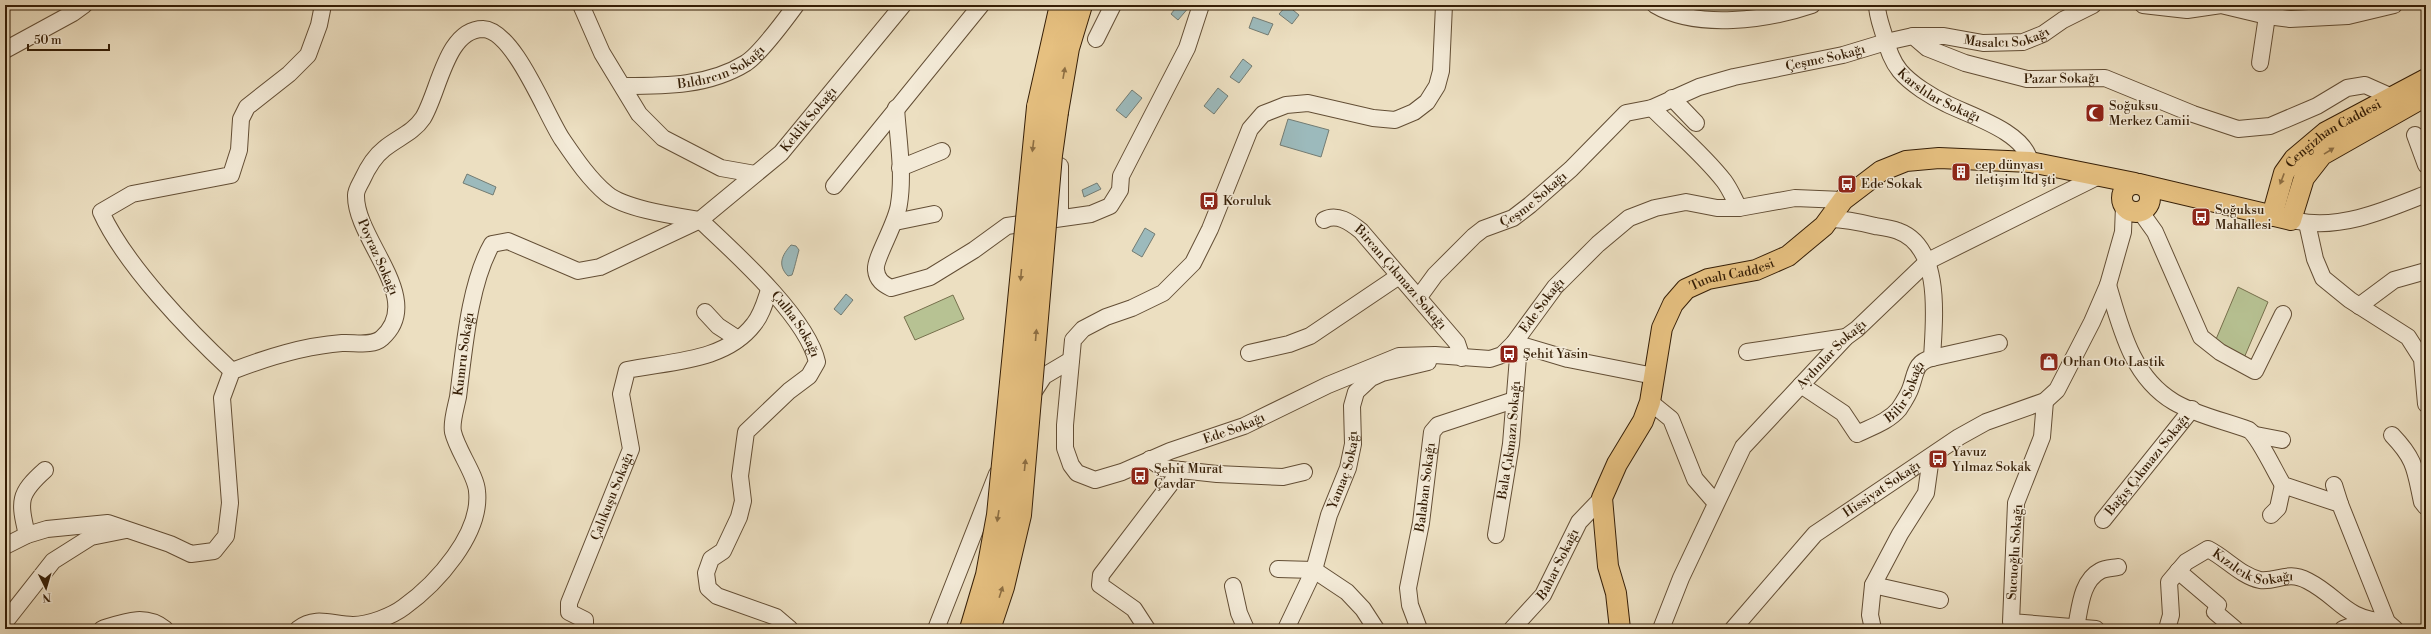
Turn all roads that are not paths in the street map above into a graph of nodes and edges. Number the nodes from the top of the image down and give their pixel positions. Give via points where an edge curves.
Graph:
1 (323, 5) edge
2 (581, 5) edge
3 (796, 5) edge
4 (903, 5) edge
5 (981, 5) edge
6 (1061, 5) edge
7 (1081, 5) edge
8 (1113, 5) edge
9 (1201, 5) edge
10 (1444, 5) edge
11 (1655, 5) edge
12 (1812, 5) edge
13 (1877, 5) edge
14 (2093, 5) edge
15 (2143, 5) edge
16 (2394, 5) edge
17 (75, 8) edge
18 (2267, 16) junction
19 (1913, 36) junction
20 (1096, 39) dead end
21 (1886, 42) junction
22 (5, 50) edge
23 (2260, 63) dead end
24 (2426, 78) edge
25 (624, 86) junction
26 (2426, 96) edge
27 (1672, 98) junction
28 (2392, 98) junction
29 (896, 108) junction
30 (1652, 108) junction
31 (1047, 109) junction
32 (1696, 123) dead end
33 (2415, 135) dead end
34 (942, 151) dead end
35 (1061, 151) dead end
36 (2030, 162) junction
37 (2426, 165) edge
38 (900, 168) junction
39 (755, 174) junction
40 (2101, 175) junction
41 (2137, 184) junction
42 (834, 186) dead end
43 (2426, 194) edge
44 (2199, 199) junction
45 (1843, 200) junction
46 (2133, 207) junction
47 (1739, 208) junction
48 (934, 214) dead end
49 (2272, 216) junction
50 (1060, 218) junction
51 (1830, 219) junction
52 (700, 220) junction
53 (1324, 220) dead end
54 (895, 222) junction
55 (2299, 222) junction
56 (1928, 262) junction
57 (2426, 271) edge
58 (1398, 276) junction
59 (2108, 285) junction
60 (769, 290) junction
61 (1419, 297) junction
62 (2359, 306) junction
63 (705, 312) dead end
64 (2283, 314) dead end
65 (1846, 337) junction
66 (738, 339) junction
67 (1999, 343) dead end
68 (1516, 344) junction
69 (1747, 352) dead end
70 (1249, 353) dead end
71 (1435, 355) junction
72 (1462, 358) junction
73 (1932, 358) junction
74 (1071, 360) junction
75 (232, 370) junction
76 (1654, 376) junction
77 (2425, 380) edge
78 (1801, 385) junction
79 (1514, 400) junction
80 (2045, 401) junction
81 (1650, 402) junction
82 (2426, 404) edge
83 (2192, 409) junction
84 (2256, 435) junction
85 (2392, 435) dead end
86 (2282, 440) dead end
87 (1931, 457) junction
88 (1150, 459) junction
89 (45, 470) dead end
90 (1181, 470) junction
91 (1304, 472) dead end
92 (1260, 476) junction
93 (1206, 484) dead end
94 (2283, 485) junction
95 (2334, 485) dead end
96 (1602, 498) junction
97 (1716, 502) junction
98 (2340, 504) junction
99 (2426, 507) edge
100 (2270, 515) dead end
101 (2103, 520) dead end
102 (131, 529) junction
103 (27, 535) junction
104 (1496, 535) dead end
105 (5, 546) edge
106 (2118, 567) dead end
107 (1278, 569) dead end
108 (1314, 570) junction
109 (2178, 571) junction
110 (1873, 585) junction
111 (1233, 586) dead end
112 (1940, 600) dead end
113 (2368, 620) junction
114 (5, 622) edge
115 (2010, 625) edge
116 (2391, 625) edge
117 (354, 627) edge
118 (2076, 627) junction
119 (102, 629) edge
120 (166, 629) edge
121 (298, 629) edge
122 (585, 629) edge
123 (790, 629) edge
124 (936, 629) edge
125 (970, 629) edge
126 (989, 629) edge
127 (1147, 629) edge
128 (1246, 629) edge
129 (1286, 629) edge
130 (1376, 629) edge
131 (1419, 629) edge
132 (1512, 629) edge
133 (1620, 629) edge
134 (1661, 629) edge
135 (1733, 629) edge
136 (1872, 629) edge
137 (2096, 629) edge
138 (2167, 629) edge
139 (2235, 629) edge
140 (2343, 629) edge

1 - 75 street via 308,55 290,74 247,107 242,119 239,150 232,175 132,194 101,212 109,230 138,270 205,346
2 - 25 street via 602,53
3 - 25 street, Bıldırcın Sokağı via 747,62 717,77 672,86
4 - 39 street, Keklik Sokağı via 781,154
5 - 29 street
6 - 31 highway
31 -> 7 highway
8 - 20 street
9 - 50 street via 1187,48 1121,176 1120,190 1116,198 1110,206 1091,214
10 - 74 street, Ede Sokağı via 1441,71 1437,86 1427,102 1414,112 1395,120 1373,118 1308,103 1286,105 1263,114 1250,128 1210,229 1193,263 1163,293 1083,329 1073,340
11 - 12 street via 1669,14 1700,20 1752,18
13 - 21 street, Karslılar Sokağı
14 - 19 street, Masalcı Sokağı via 2023,42 1983,43 1944,36
15 - 18 street via 2187,10 2221,5
16 - 18 street via 2348,16 2290,19
17 - 22 street
18 - 23 street
19 - 21 street
19 - 28 street, Pazar Sokağı via 1927,48 1965,64 2027,79 2105,78 2193,114 2238,129 2270,126 2317,106 2347,88 2365,85
21 - 27 street, Çeşme Sokağı via 1844,56 1699,87
21 - 36 street, Karslılar Sokağı via 1893,60 1907,78 1946,104 2004,132 2024,148
24 - 28 main road, Cengizhan Caddesi
25 - 39 street via 639,114 663,138 722,168
55 -> 26 main road, Cengizhan Caddesi via 2304,178 2322,155
27 - 30 street, Çeşme Sokağı
27 - 32 street
28 -> 49 main road, Cengizhan Caddesi via 2326,132 2294,159 2284,173
29 - 38 street
29 - 42 street
30 - 47 street via 1696,150 1724,182
30 - 61 street, Çeşme Sokağı via 1626,113 1571,169 1530,205 1513,218 1483,229 1474,236 1435,275
31 -> 125 highway, bridge via 998,515 987,575
126 -> 31 highway, bridge via 1003,588 1020,515 1051,155
33 - 37 street
34 - 38 street
35 - 50 street
36 - 40 main road, Tunalı Caddesi
36 - 45 main road, Tunalı Caddesi via 1939,158 1906,161 1881,171
38 - 54 street via 900,204
39 - 52 street, Keklik Sokağı via 739,190
40 - 41 main road, Tunalı Caddesi
40 - 46 main road
40 - 56 street, Aydınlar Sokağı
41 - 44 main road, Tunalı Caddesi
41 - 46 main road via 2149,193 2150,202
43 - 55 street via 2366,218
44 - 46 main road
44 - 49 main road, Tunalı Caddesi
45 - 47 street, Ede Sokağı via 1795,198
45 - 51 main road, Tunalı Caddesi
46 - 59 street, Hissiyat Sokağı
46 - 64 street via 2155,232 2201,337 2220,352 2255,371
47 - 68 street, Ede Sokağı via 1717,208 1686,202 1655,208 1629,218 1598,244 1555,287
48 - 54 street
49 - 55 main road, Tunalı Caddesi
50 - 54 street via 1007,226 930,277 891,288 881,282 876,270 877,260
51 - 56 street via 1844,219 1899,231 1913,240
51 - 76 main road, Tunalı Caddesi via 1800,248 1770,265 1708,279 1686,289 1673,304 1662,328
52 - 60 street, Çulha Sokağı
52 - 75 street, Poyraz Sokağı via 654,213 609,196 586,173 561,137 516,53 504,40 485,29 470,31 456,42 422,118 410,132 382,149 366,171 356,193 359,216 393,286 398,306 393,325 381,339 366,344 310,346 273,355
52 - 117 street, Kumru Sokağı via 600,267 578,271 508,241 492,244 483,260 466,333 453,432 478,491 473,524 455,555 437,577 404,608
53 - 58 street, Bircan Çıkmazı Sokağı via 1336,217 1355,226
55 - 62 street via 2323,278 2330,286
56 - 65 street, Aydınlar Sokağı
56 - 73 street, Bilir Sokağı via 1935,304
57 - 62 street via 2394,280
58 - 61 street, Bircan Çıkmazı Sokağı
58 - 70 street via 1310,336 1289,344
59 - 80 street, Hissiyat Sokağı via 2066,375 2057,390
59 - 83 street via 2123,336 2135,362 2174,402
60 - 66 street, Çalıkuşu Sokağı via 762,311 754,324
60 - 123 street, Çulha Sokağı via 789,310 814,350 817,362 809,376 789,391 746,432 740,476 743,501 740,517 723,551 711,559 706,573 708,588 717,596 776,618
61 - 72 street, Bircan Çıkmazı Sokağı via 1457,343
62 - 77 street via 2408,337 2422,359
63 - 66 street via 718,326
65 - 69 street
65 - 78 street, Aydınlar Sokağı
66 - 122 street, Çalıkuşu Sokağı via 713,354 627,370 621,394 631,449 569,602 569,612 585,620
67 - 73 street
68 - 72 street, Ede Sokağı via 1502,355 1490,360
68 - 76 street via 1568,359
68 - 79 street, Bala Çıkmazı Sokağı
71 - 72 street, Ede Sokağı
71 - 88 street, Ede Sokağı via 1399,356 1328,385 1244,426
71 - 108 street, Yamaç Sokağı via 1424,364 1382,373 1367,381 1356,392 1352,406 1353,444 1348,468 1329,515
73 - 78 street, Bilir Sokağı via 1924,360 1915,370 1911,388 1898,409 1886,420 1857,434 1843,413
74 - 88 street, Ede Sokağı via 1065,448 1077,473 1095,480 1122,472
74 - 124 street via 1044,376 1022,409
75 - 102 street via 222,398 230,503 226,536 214,551 191,554
76 - 81 main road, Tunalı Caddesi
77 - 82 street
78 - 97 street, Aydınlar Sokağı via 1743,447
79 - 104 street, Bala Çıkmazı Sokağı via 1511,444
79 - 131 street, Balaban Sokağı via 1438,425 1432,432 1421,523 1408,588 1410,605
80 - 87 street, Hissiyat Sokağı via 1986,422
80 - 115 street, Sucuoğlu Sokağı via 2042,437 2016,503
81 - 96 main road, Tunalı Caddesi via 1643,422 1617,464
81 - 97 street via 1671,419 1695,479
83 - 84 street
83 - 101 street, Bağış Çıkmazı Sokağı
84 - 86 street
84 - 94 street
85 - 99 street via 2415,464 2422,502
87 - 110 street via 1926,493 1900,534
87 - 135 street, Hissiyat Sokağı via 1815,534
88 - 90 street via 1162,468
89 - 103 street via 26,487 21,509
90 - 92 street
90 - 127 street via 1101,575 1100,584 1134,609
91 - 92 street via 1283,477
92 - 93 street
94 - 98 street
94 - 100 street via 2278,508
95 - 98 street
96 - 132 street, Bahar Sokağı via 1578,522 1543,595
96 - 133 main road, Tunalı Caddesi via 1608,566 1616,593
97 - 134 street, Aydınlar Sokağı
98 - 116 street
102 - 103 street via 108,523 47,529
102 - 114 street via 91,537 54,561
103 - 105 street
106 - 118 street via 2100,571 2088,582
107 - 108 street
108 - 129 street, Yamaç Sokağı
108 - 130 street via 1347,592 1363,609
109 - 113 street, Kızılcık Sokağı via 2198,553 2208,549 2248,576 2262,580 2290,575 2308,581 2353,614
109 - 138 street, Kızılcık Sokağı via 2169,582 2170,615
109 - 139 street via 2218,604 2215,612
110 - 112 street
110 - 136 street via 1870,615
111 - 128 street via 1238,613
113 - 116 street, Kızılcık Sokağı
113 - 140 street
115 - 118 street, Sucuoğlu Sokağı
117 - 121 street via 326,620 312,622
118 - 137 street, Sucuoğlu Sokağı
119 - 120 street via 140,619

